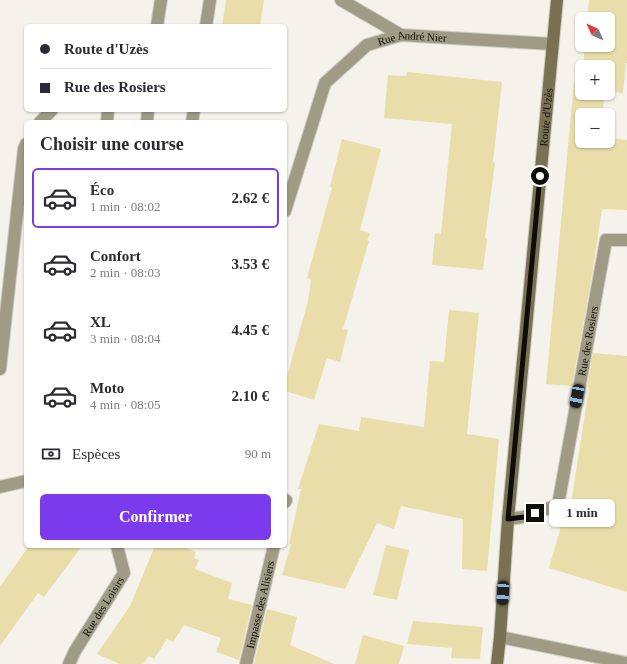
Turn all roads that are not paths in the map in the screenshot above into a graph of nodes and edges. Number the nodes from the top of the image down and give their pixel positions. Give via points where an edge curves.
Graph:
1 (161, 0) edge
2 (210, 0) edge
3 (341, 0) edge
4 (557, 0) edge
5 (157, 24) edge
6 (206, 24) edge
7 (401, 35) junction
8 (552, 44) junction
9 (50, 112) edge
10 (42, 120) edge
11 (24, 149) edge
12 (287, 204) edge
13 (627, 240) edge
14 (0, 368) edge
15 (24, 481) edge
16 (0, 487) edge
17 (508, 519) junction
18 (118, 548) edge
19 (274, 548) edge
20 (500, 637) junction
21 (627, 663) edge
22 (69, 664) edge
23 (246, 664) edge
24 (497, 664) edge

1 - 5 street
2 - 6 street
3 - 7 street
4 - 8 main road, Route d'Uzès
7 - 8 street, Rue André Nier
7 - 12 street, Rue André Nier via 367,45 325,83
8 - 17 main road, Route d'Uzès
9 - 10 street
11 - 14 street
13 - 17 street, Rue des Rosiers via 606,240 558,505 524,517
15 - 16 street
17 - 20 main road, Route d'Uzès
18 - 22 street, Rue des Loisirs via 124,573
19 - 23 street, Impasse des Alisiers
20 - 21 street
20 - 24 main road, Route d'Uzès

